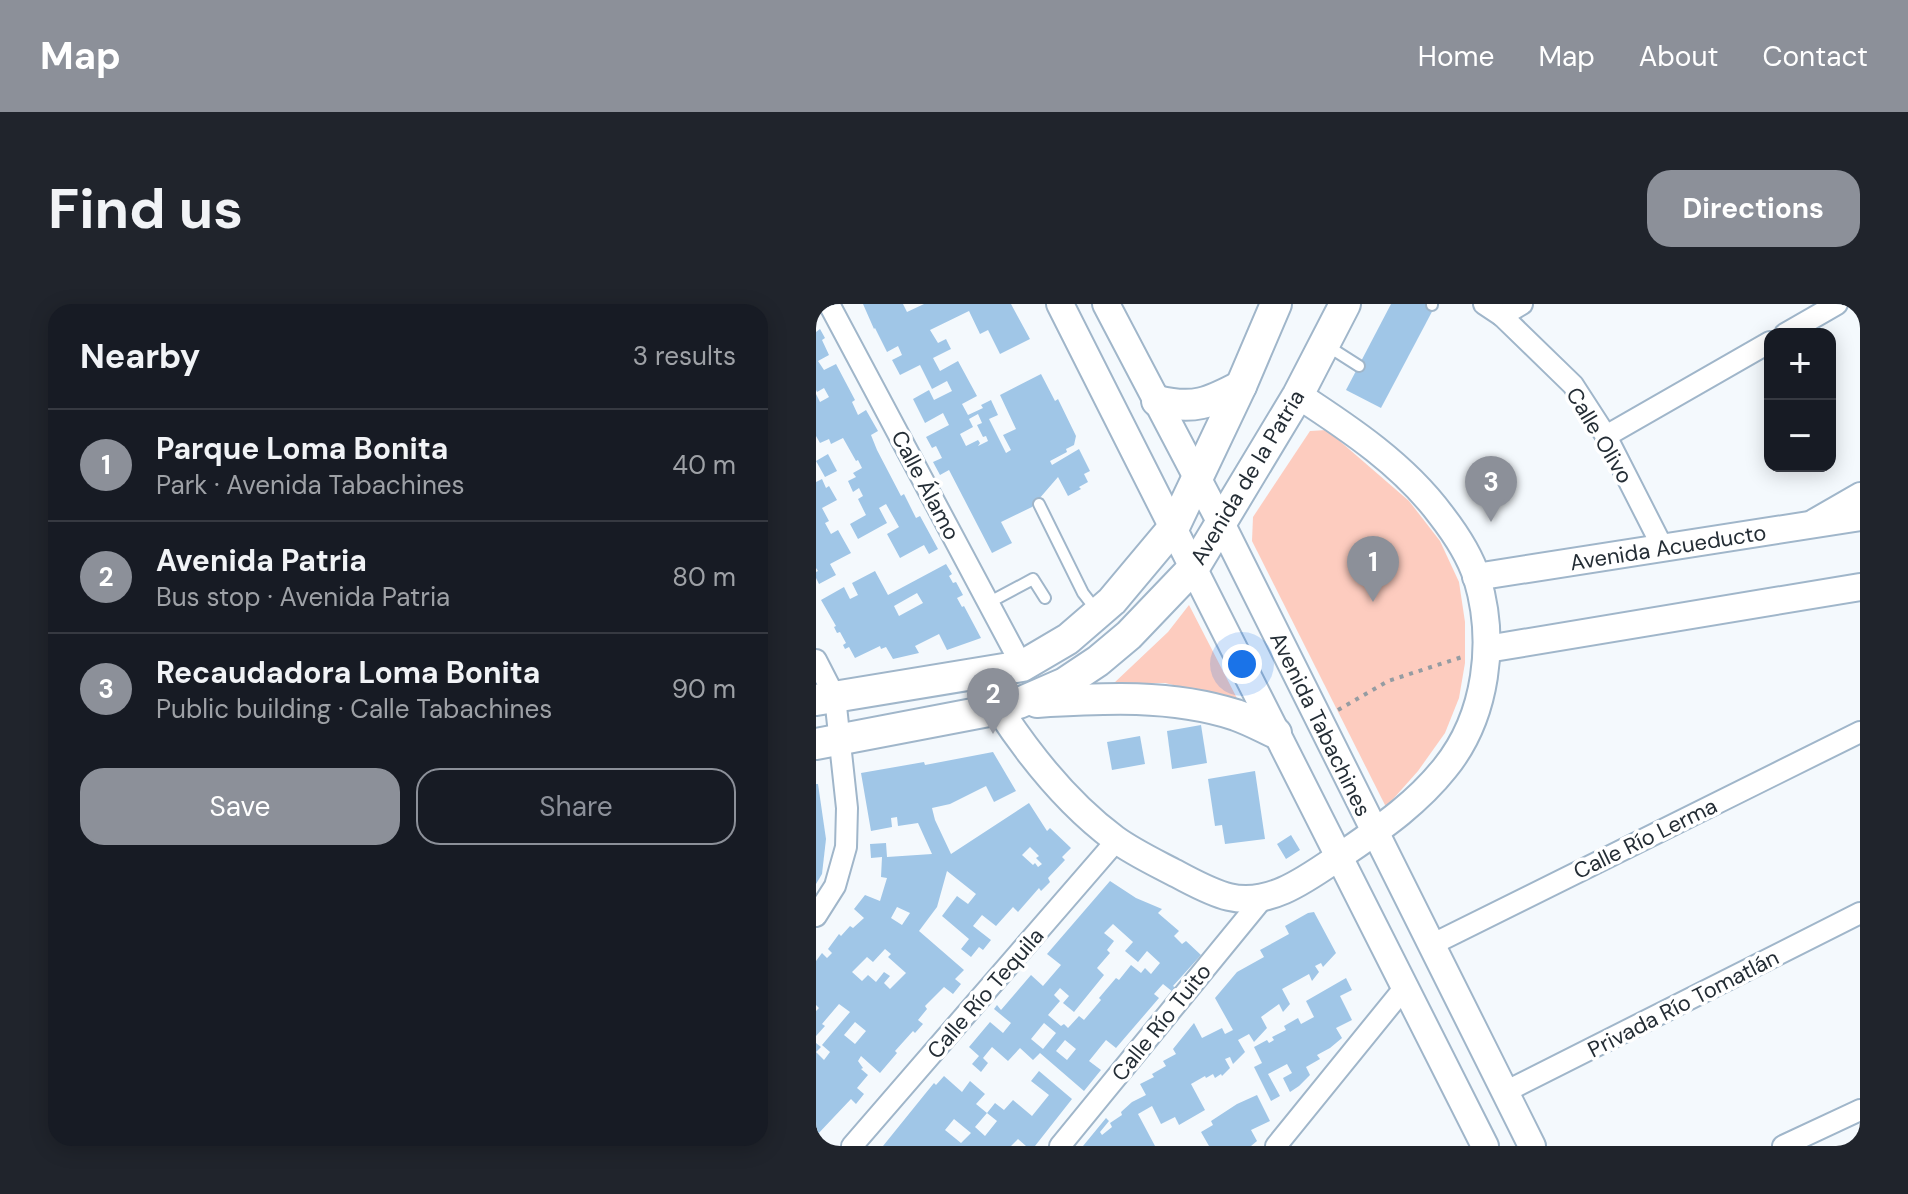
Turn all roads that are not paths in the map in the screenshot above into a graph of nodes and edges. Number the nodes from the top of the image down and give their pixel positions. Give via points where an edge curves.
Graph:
1 (829, 304) edge
2 (1060, 304) edge
3 (1106, 304) edge
4 (1276, 304) edge
5 (1345, 304) edge
6 (1484, 304) edge
7 (1522, 304) edge
8 (1837, 304) edge
9 (1502, 316) junction
10 (1795, 328) edge
11 (1324, 344) junction
12 (1764, 345) edge
13 (1359, 366) dead end
14 (1241, 386) junction
15 (1298, 395) junction
16 (1157, 401) junction
17 (1606, 436) junction
18 (1197, 481) junction
19 (1860, 493) edge
20 (1039, 504) dead end
21 (1860, 517) edge
22 (1222, 525) junction
23 (1803, 526) junction
24 (1174, 527) junction
25 (1663, 548) junction
26 (1195, 566) junction
27 (1476, 577) junction
28 (1860, 587) edge
29 (1045, 598) dead end
30 (988, 603) junction
31 (1099, 613) junction
32 (1487, 649) junction
33 (816, 660) edge
34 (1022, 666) junction
35 (826, 698) edge
36 (1009, 706) junction
37 (1860, 732) edge
38 (1276, 733) junction
39 (828, 741) edge
40 (1375, 833) junction
41 (1117, 840) junction
42 (1339, 857) junction
43 (1263, 898) junction
44 (1860, 913) edge
45 (816, 916) edge
46 (1431, 945) junction
47 (1405, 987) junction
48 (1505, 1092) junction
49 (1860, 1110) edge
50 (852, 1146) edge
51 (1060, 1146) edge
52 (1276, 1146) edge
53 (1485, 1146) edge
54 (1532, 1146) edge
55 (1783, 1146) edge

1 - 30 street, Calle Álamo
2 - 24 street, Avenida Tabachines
3 - 16 street, Avenida Tabachines
4 - 14 main road, Avenida de la Patria
5 - 11 main road, Avenida de la Patria
6 - 9 street, Calle Olivo
7 - 9 street
8 - 10 street
9 - 17 street, Calle Olivo via 1573,385
11 - 13 lane
11 - 15 main road, Avenida de la Patria
12 - 17 street
14 - 16 main road via 1198,405
14 - 18 main road, Avenida de la Patria
15 - 22 main road, Avenida de la Patria
15 - 27 street via 1343,424 1412,482 1441,513
16 - 18 street, Avenida Tabachines
17 - 25 street, Calle Olivo
18 - 22 street, Avenida Tabachines
18 - 24 main road, Avenida de la Patria
19 - 23 street
20 - 31 lane via 1083,593
21 - 23 street, Avenida Acueducto
22 - 26 main road, Avenida de la Patria
22 - 40 street, Avenida Tabachines
23 - 25 street, Avenida Acueducto
24 - 26 street, Avenida Tabachines
24 - 31 main road, Avenida de la Patria
25 - 27 street, Avenida Acueducto
26 - 36 main road, Avenida de la Patria via 1098,661 1065,683
26 - 38 street, Avenida Tabachines
27 - 32 street
28 - 32 street
29 - 30 lane via 1033,579
30 - 34 street, Calle Álamo
31 - 34 main road, Avenida de la Patria
32 - 40 street via 1468,732 1447,767
33 - 35 street
34 - 35 main road, Avenida de la Patria
35 - 39 street
36 - 38 main road via 1151,699 1237,716
36 - 39 main road, Avenida de la Patria
36 - 41 street via 1024,747 1052,781
37 - 46 street, Calle Río Lerma
38 - 42 street, Avenida Tabachines
39 - 45 street via 847,808 846,847 835,886
40 - 42 street
40 - 46 street, Avenida Tabachines
41 - 43 street via 1203,887 1230,897
41 - 50 street, Calle Río Tequila
42 - 43 street
42 - 47 street, Avenida Tabachines
43 - 51 street, Calle Río Tuito
44 - 48 street, Privada Río Tomatlán
46 - 48 street, Avenida Tabachines
47 - 52 street
47 - 53 street, Avenida Tabachines
48 - 54 street, Avenida Tabachines
49 - 55 street

